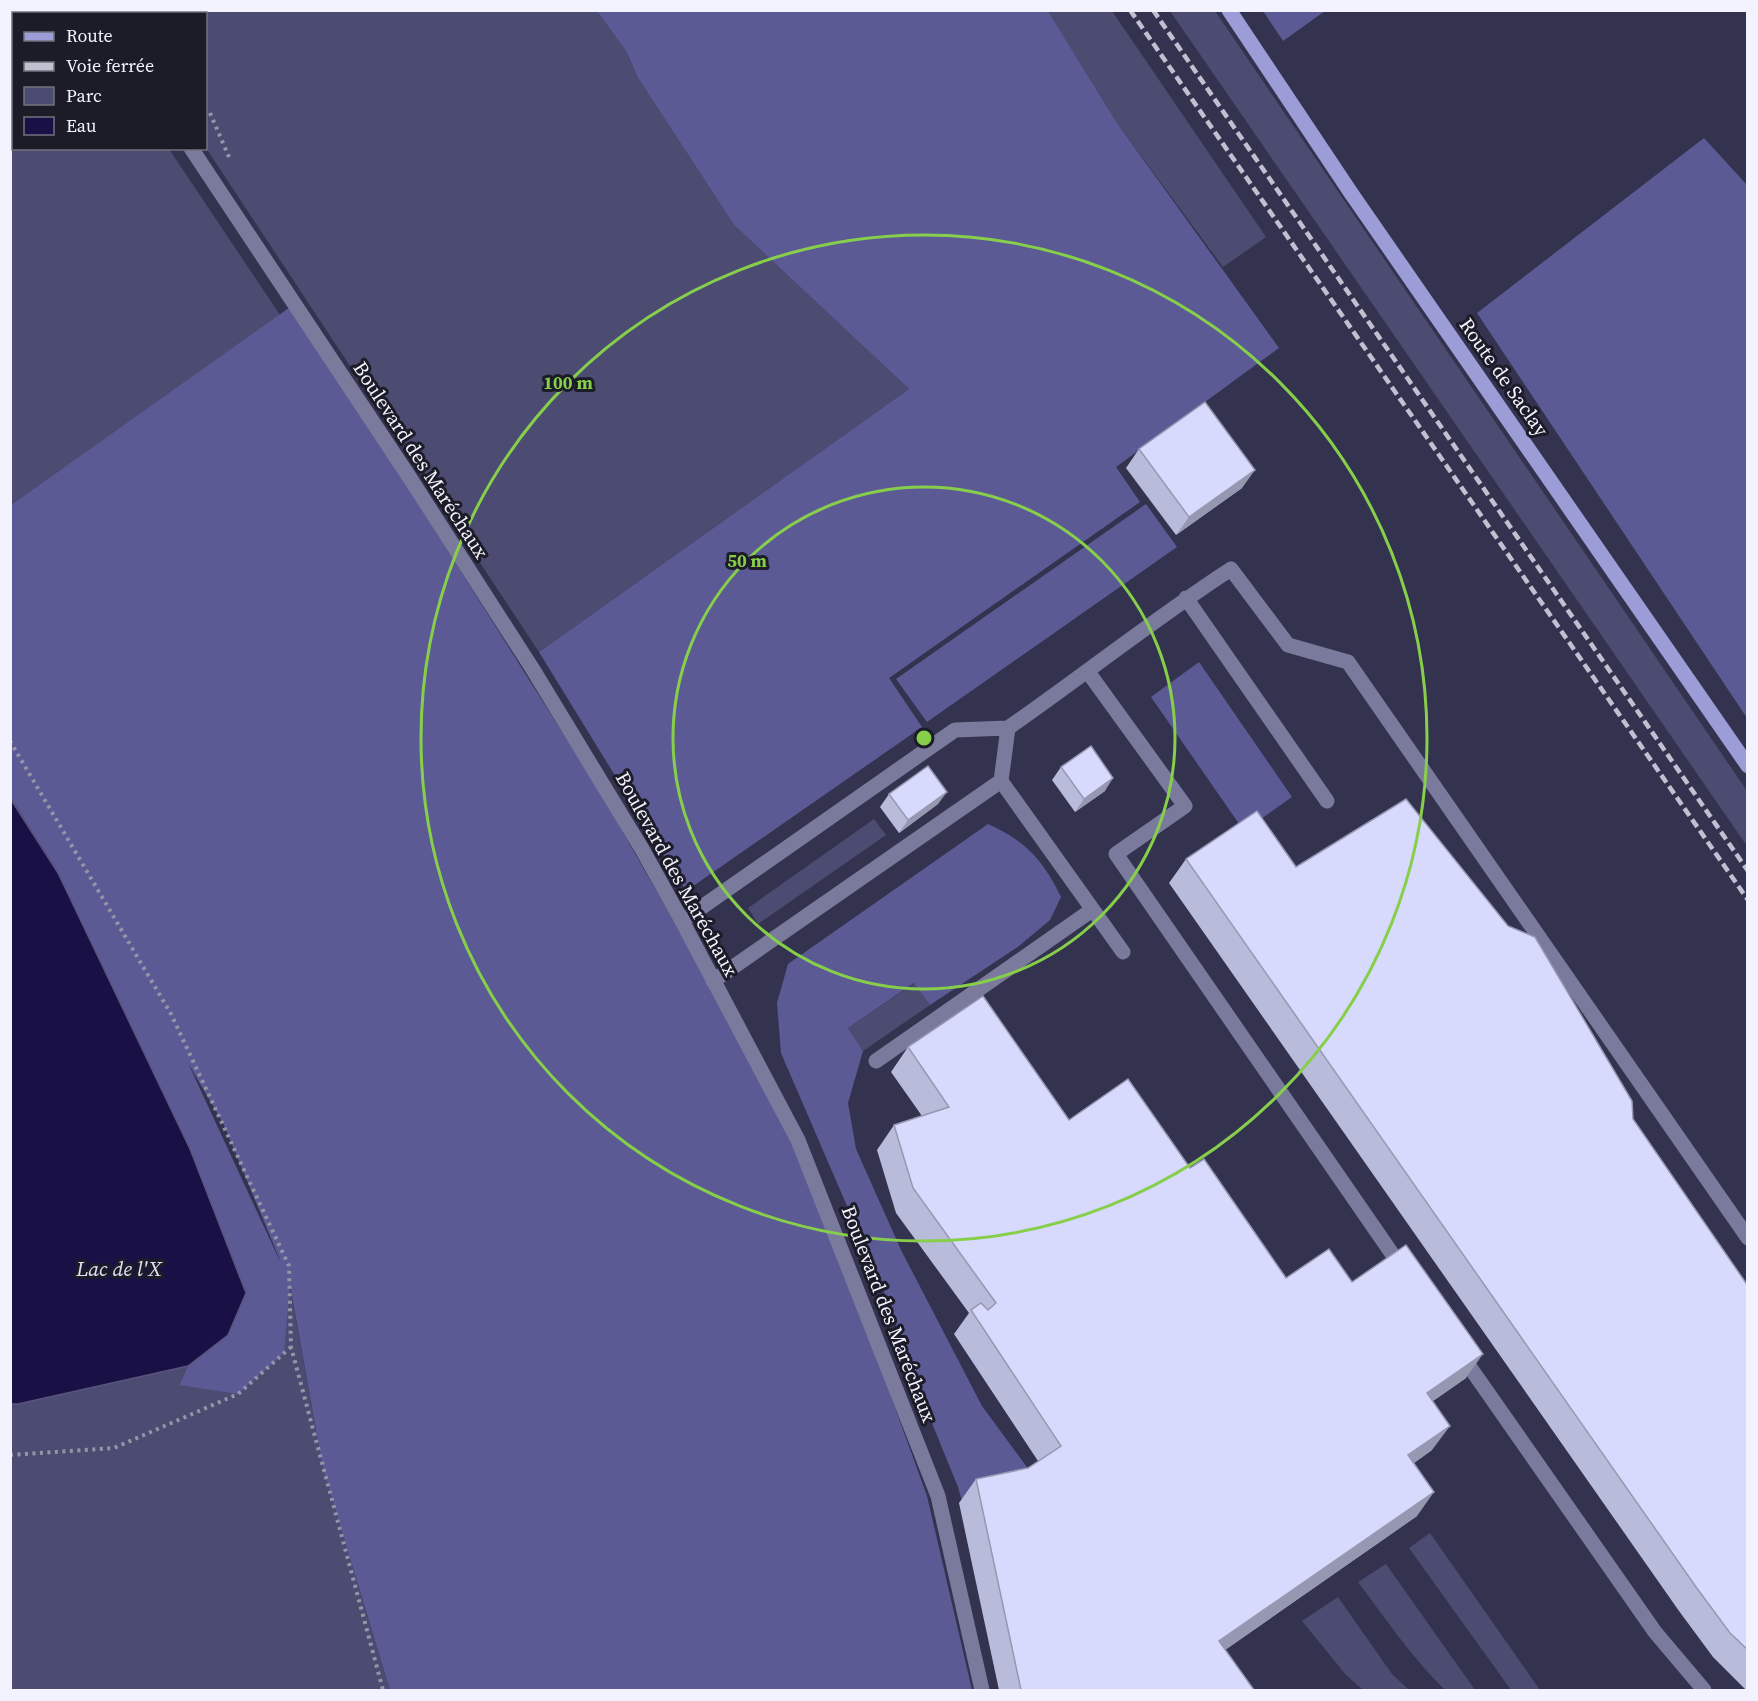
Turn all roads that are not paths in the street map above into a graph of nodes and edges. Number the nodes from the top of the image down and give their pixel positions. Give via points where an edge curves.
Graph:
1 (1229, 10) edge
2 (192, 150) edge
3 (1186, 598) junction
4 (1088, 672) junction
5 (1008, 728) junction
6 (1748, 766) edge
7 (1001, 781) junction
8 (1327, 801) dead end
9 (1092, 910) junction
10 (682, 921) junction
11 (1123, 952) dead end
12 (713, 981) junction
13 (876, 1061) dead end
14 (1748, 1238) edge
15 (1415, 1288) edge
16 (1449, 1337) edge
17 (982, 1690) edge
18 (1704, 1690) edge

1 - 6 main road, Route de Saclay via 1351,194
2 - 10 lane, Boulevard des Maréchaux via 526,658
3 - 4 lane
3 - 8 lane
3 - 14 lane via 1231,569 1288,645 1348,662
4 - 5 lane
4 - 15 lane via 1185,806 1116,854
5 - 7 lane
5 - 10 lane via 955,730
7 - 9 lane
7 - 12 lane
9 - 11 lane
9 - 13 lane
10 - 12 lane, Boulevard des Maréchaux
12 - 17 lane, Boulevard des Maréchaux via 798,1140 938,1496
16 - 18 lane via 1648,1623

